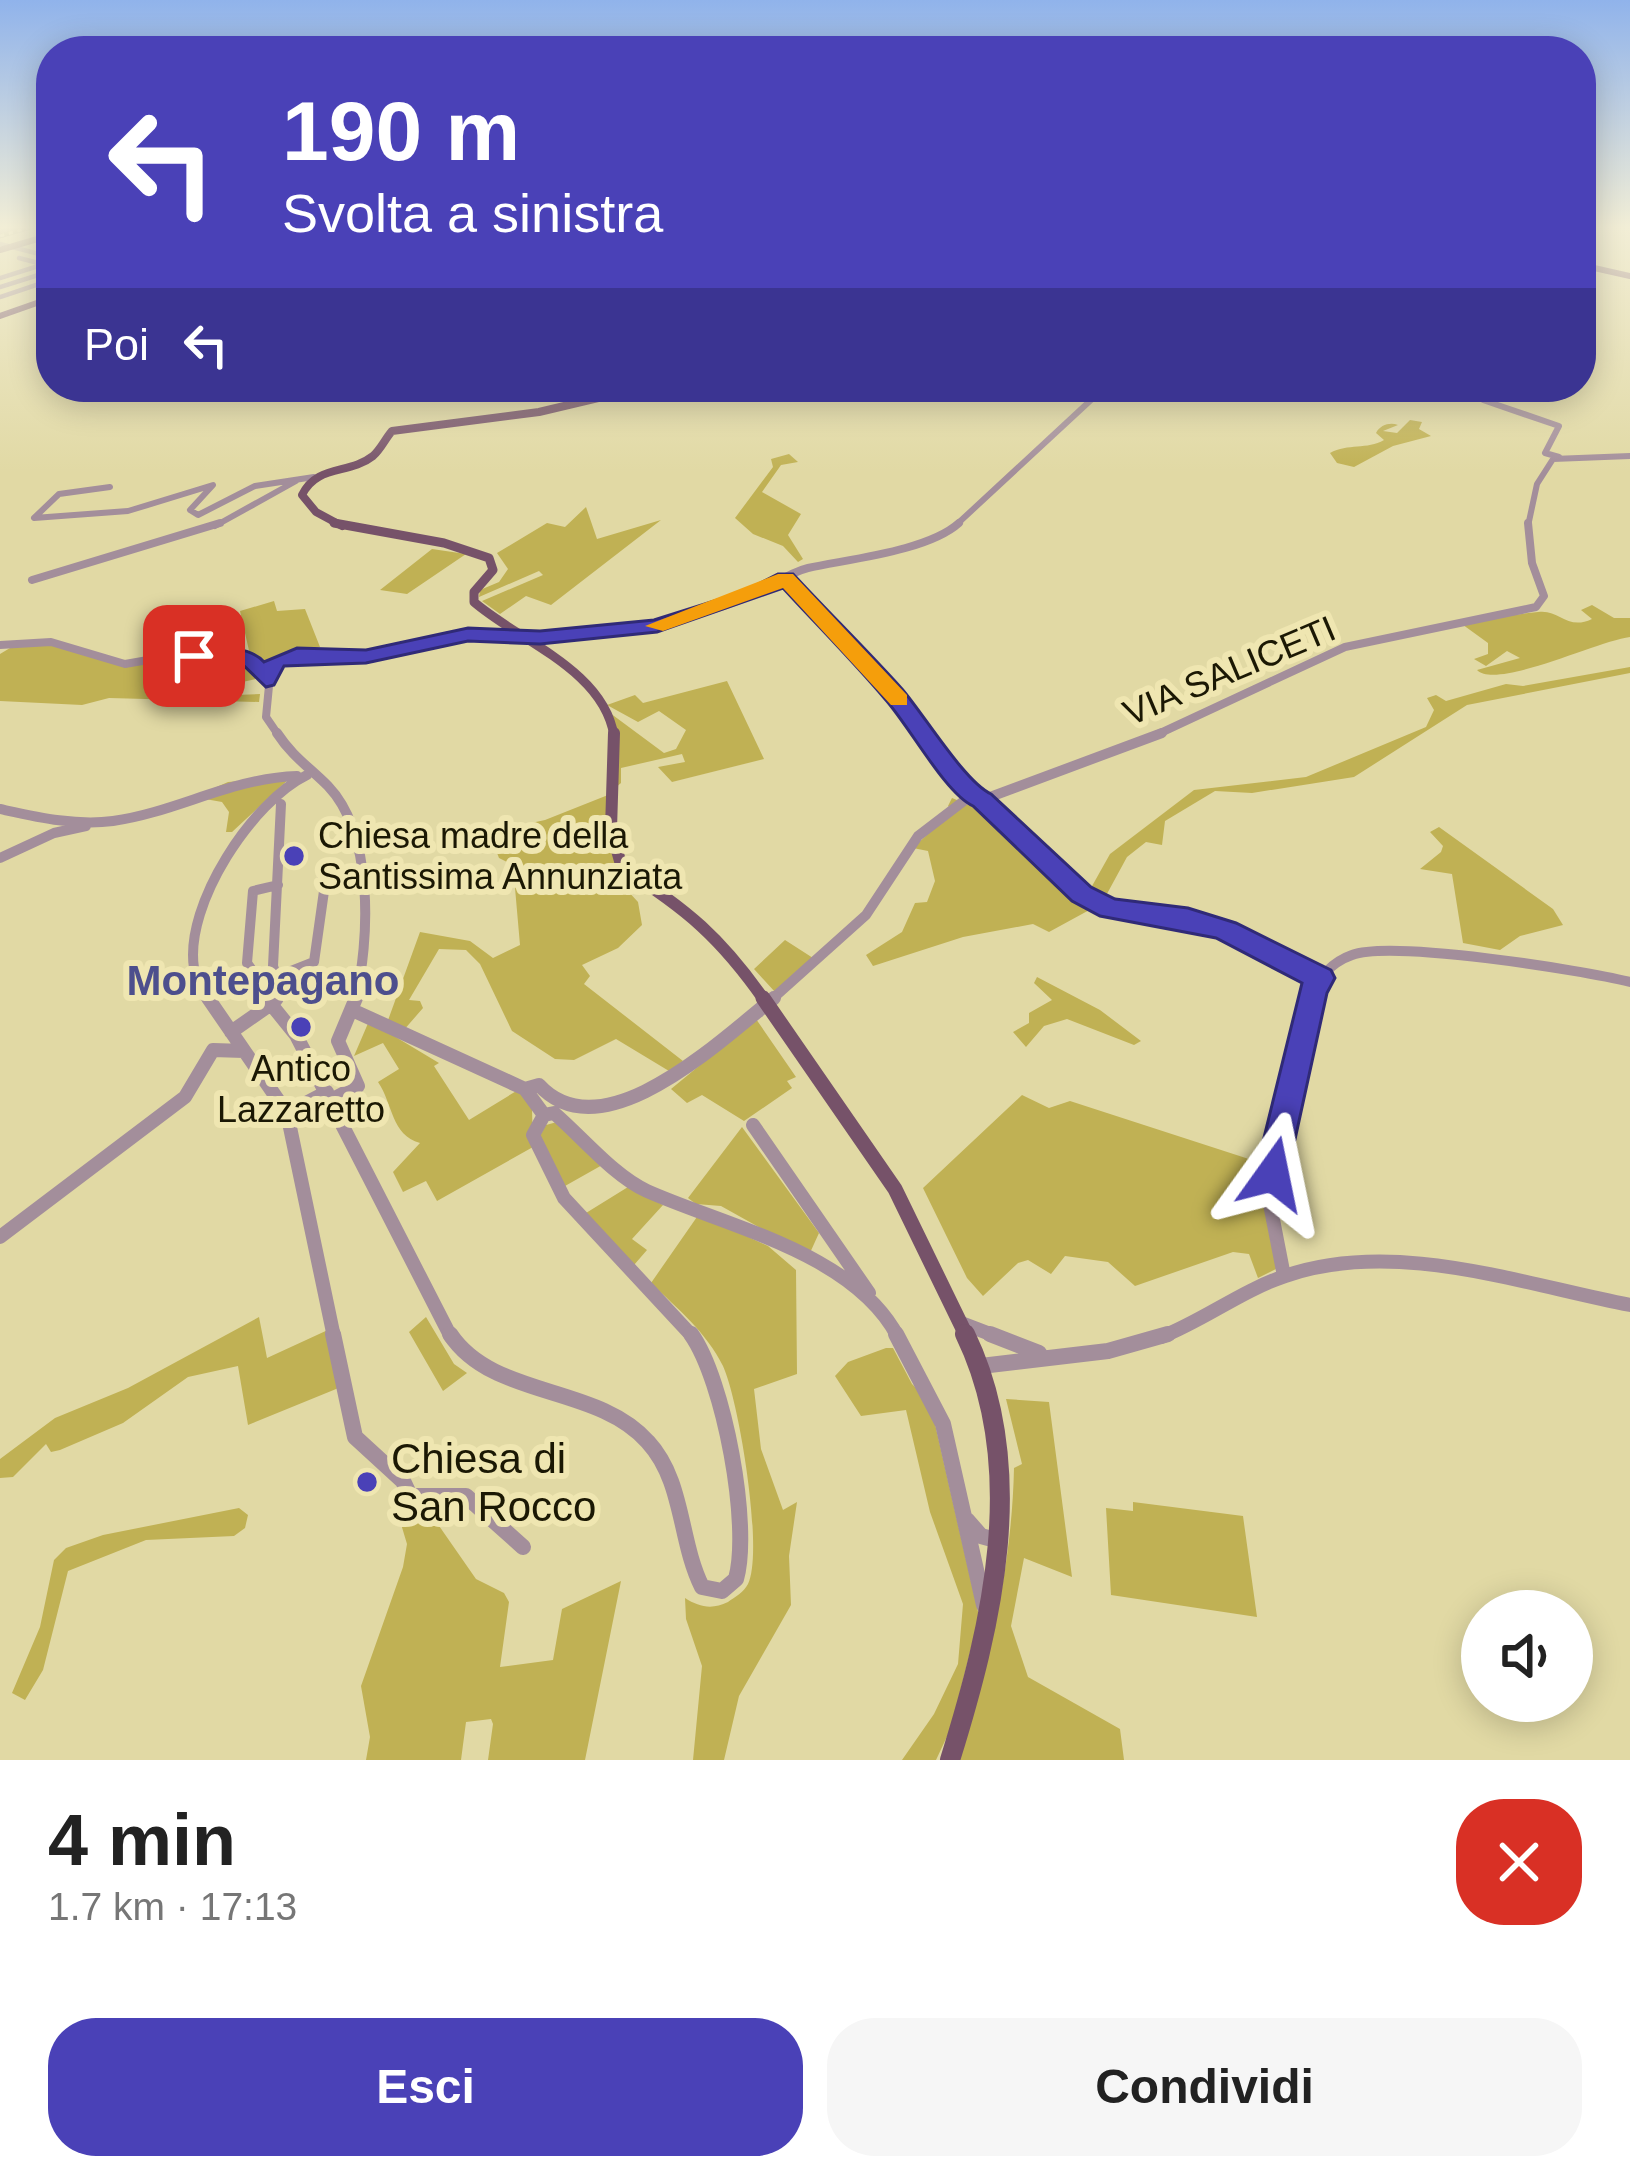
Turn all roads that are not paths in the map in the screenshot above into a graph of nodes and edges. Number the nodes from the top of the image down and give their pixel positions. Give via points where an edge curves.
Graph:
1 (575, 402) edge
2 (1089, 402) edge
3 (1489, 402) edge
4 (1630, 456) edge
5 (1574, 458) junction
6 (309, 477) junction
7 (110, 487) dead end
8 (785, 579) junction
9 (32, 580) dead end
10 (511, 634) junction
11 (0, 645) edge
12 (266, 680) junction
13 (303, 775) junction
14 (976, 799) junction
15 (281, 804) dead end
16 (0, 809) edge
17 (107, 822) junction
18 (0, 859) edge
19 (323, 875) dead end
20 (278, 885) junction
21 (277, 976) junction
22 (257, 977) junction
23 (1320, 978) junction
24 (1630, 982) edge
25 (274, 1002) junction
26 (765, 1004) junction
27 (352, 1010) junction
28 (231, 1032) junction
29 (248, 1052) junction
30 (525, 1089) junction
31 (329, 1096) junction
32 (287, 1113) junction
33 (544, 1115) junction
34 (753, 1125) dead end
35 (0, 1237) edge
36 (1284, 1276) junction
37 (868, 1293) junction
38 (1630, 1305) edge
39 (964, 1324) junction
40 (1054, 1356) junction
41 (981, 1366) junction
42 (965, 1518) junction
43 (523, 1547) dead end
44 (997, 1549) junction
45 (986, 1614) junction
46 (950, 1760) edge

1 - 6 main road via 399,429 372,456
2 - 8 street via 957,527
3 - 5 street via 1559,426 1545,453
4 - 5 street
5 - 14 street, VIA SALICETI via 1549,461 1539,481 1525,552 1544,596 1536,607 1345,647 1186,724
6 - 7 street via 255,486 198,515 190,510 213,484 63,521 34,518 59,494
6 - 9 street via 204,532
6 - 10 main road via 302,495 325,521 489,558 493,570 472,597
8 - 10 street via 657,626
8 - 14 street via 884,682
10 - 12 street via 366,656 287,656 271,665
10 - 26 main road via 583,684 608,712 616,768 608,824 622,868 716,933
11 - 12 street via 51,642 125,664 248,657
12 - 13 street via 266,717
13 - 17 street via 228,780
13 - 27 street via 328,786 348,814 364,880 369,928
13 - 28 street via 261,806 230,847 196,948 199,983
14 - 23 street via 1094,903 1226,930
14 - 26 street via 919,836 866,915
15 - 20 street
16 - 17 street
17 - 18 street via 54,833
19 - 21 street via 314,962
20 - 21 street
20 - 22 street via 253,891 248,963
21 - 22 street
21 - 25 street
22 - 25 street
23 - 24 street via 1354,951 1374,950 1576,969
23 - 36 street via 1269,1199
25 - 28 street
25 - 31 street
26 - 30 street via 637,1099 590,1107 549,1096 539,1085
26 - 39 main road via 895,1189
27 - 30 street
27 - 31 street via 338,1041 358,1086
28 - 29 street
29 - 32 street
29 - 35 street via 213,1050 185,1097
30 - 33 street
31 - 32 street
31 - 33 street via 452,1338 471,1360 644,1435 677,1486 694,1574 702,1587 722,1591 736,1579 740,1551 714,1372 687,1329 562,1192 533,1135
32 - 43 street via 355,1437 417,1505 466,1496
33 - 37 street via 570,1123 642,1190 732,1220
34 - 37 street
36 - 38 street via 1421,1265
36 - 40 street via 1174,1334
37 - 42 street via 895,1326 934,1403
39 - 40 street
39 - 41 main road
40 - 41 street
41 - 44 main road via 1001,1458
42 - 44 street via 978,1551
42 - 45 street
44 - 45 main road
45 - 46 main road

